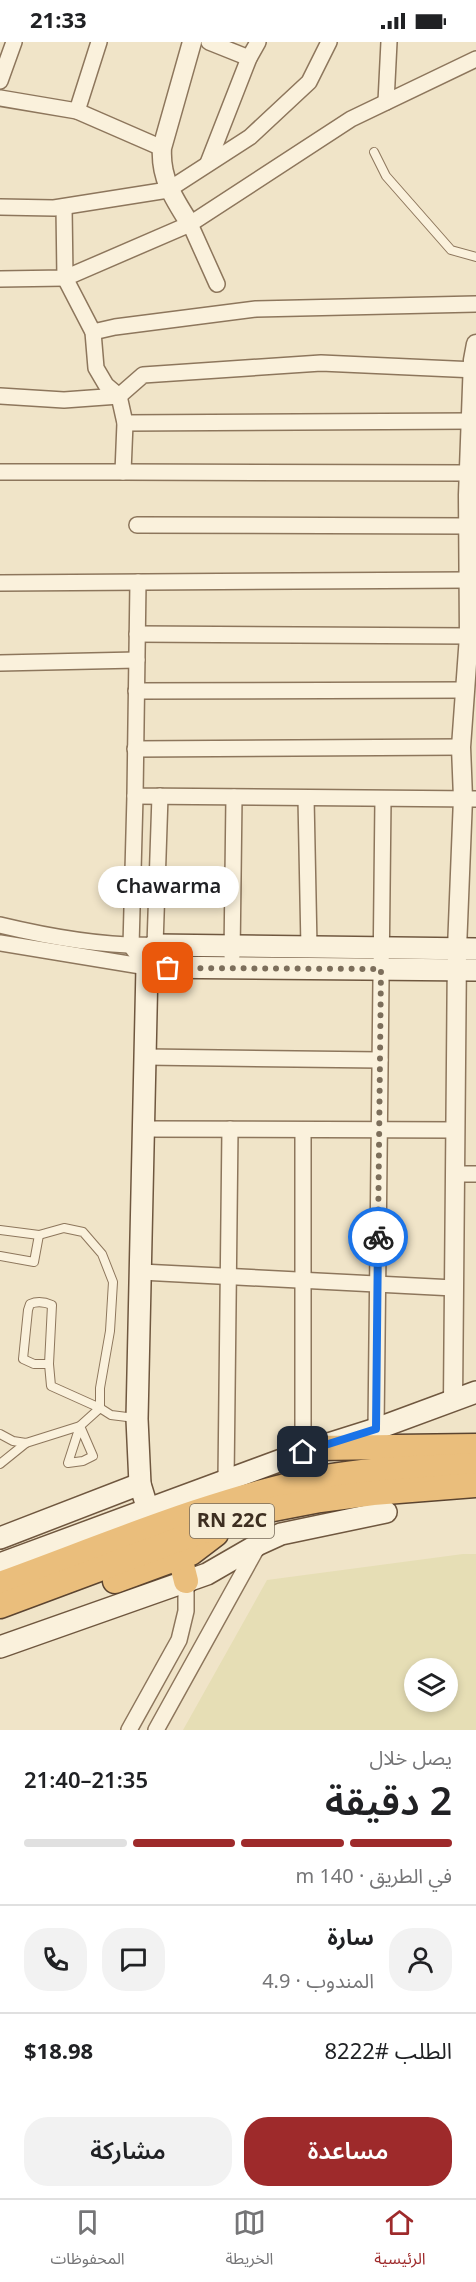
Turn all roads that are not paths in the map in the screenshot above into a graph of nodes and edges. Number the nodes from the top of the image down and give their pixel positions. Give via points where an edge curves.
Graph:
1 (14, 42) edge
2 (99, 42) edge
3 (192, 42) edge
4 (209, 42) edge
5 (258, 42) edge
6 (329, 42) edge
7 (389, 42) edge
8 (249, 58) junction
9 (476, 59) edge
10 (0, 81) edge
11 (0, 98) edge
12 (386, 102) junction
13 (77, 111) junction
14 (162, 148) junction
15 (374, 152) dead end
16 (208, 163) junction
17 (168, 190) junction
18 (0, 207) edge
19 (64, 207) junction
20 (190, 224) junction
21 (476, 257) edge
22 (65, 278) junction
23 (0, 279) edge
24 (217, 284) dead end
25 (476, 304) edge
26 (93, 332) junction
27 (476, 344) edge
28 (474, 370) edge
29 (0, 396) edge
30 (119, 396) junction
31 (471, 422) junction
32 (125, 423) junction
33 (0, 472) edge
34 (123, 472) junction
35 (468, 473) junction
36 (137, 525) dead end
37 (468, 526) junction
38 (468, 580) junction
39 (138, 582) junction
40 (0, 583) edge
41 (137, 634) junction
42 (471, 644) edge
43 (137, 660) junction
44 (0, 663) edge
45 (465, 690) junction
46 (136, 691) junction
47 (461, 747) junction
48 (135, 749) junction
49 (135, 796) junction
50 (160, 796) junction
51 (234, 797) junction
52 (306, 798) junction
53 (469, 798) edge
54 (383, 799) junction
55 (0, 925) edge
56 (0, 944) edge
57 (155, 945) junction
58 (131, 946) junction
59 (232, 946) junction
60 (309, 947) junction
61 (381, 948) junction
62 (467, 959) edge
63 (147, 967) junction
64 (233, 969) junction
65 (381, 969) junction
66 (146, 1057) junction
67 (380, 1060) junction
68 (144, 1129) junction
69 (230, 1129) junction
70 (303, 1130) junction
71 (379, 1130) junction
72 (456, 1130) junction
73 (455, 1174) junction
74 (476, 1174) edge
75 (0, 1230) edge
76 (39, 1235) junction
77 (0, 1256) edge
78 (141, 1272) junction
79 (228, 1277) junction
80 (303, 1280) junction
81 (378, 1284) junction
82 (454, 1288) junction
83 (49, 1364) junction
84 (476, 1392) edge
85 (453, 1401) junction
86 (100, 1408) junction
87 (137, 1419) junction
88 (80, 1426) junction
89 (376, 1429) junction
90 (0, 1434) edge
91 (26, 1443) junction
92 (476, 1446) edge
93 (309, 1450) junction
94 (0, 1464) edge
95 (476, 1465) edge
96 (226, 1481) junction
97 (140, 1484) junction
98 (476, 1485) edge
99 (148, 1510) junction
100 (386, 1512) dead end
101 (175, 1521) junction
102 (230, 1522) junction
103 (0, 1538) edge
104 (259, 1544) junction
105 (180, 1557) junction
106 (0, 1564) edge
107 (0, 1571) edge
108 (186, 1581) junction
109 (0, 1584) edge
110 (0, 1606) edge
111 (0, 1622) edge
112 (0, 1647) edge
113 (129, 1730) edge
114 (156, 1730) edge

1 - 10 street
2 - 13 street
3 - 14 street
4 - 8 street
5 - 8 street
6 - 16 street via 309,82 250,136
7 - 12 street
8 - 16 street
9 - 12 street
11 - 13 street
12 - 20 street via 351,119
13 - 14 street
14 - 17 street via 161,164
15 - 21 lane via 386,176 451,250
16 - 17 street
17 - 19 street
17 - 20 street
18 - 19 street
19 - 22 street
20 - 22 street
20 - 24 street
22 - 23 street
22 - 26 street
25 - 26 street via 256,309
26 - 30 street via 96,369
27 - 28 street
28 - 30 street via 321,363 143,375
28 - 31 street
29 - 30 street via 64,400
30 - 32 street
31 - 32 street
31 - 35 street
32 - 34 street
33 - 34 street
34 - 35 street
35 - 37 street
36 - 37 street
37 - 38 street
38 - 39 street
38 - 42 street
39 - 40 street
39 - 41 street
41 - 42 street
41 - 43 street
42 - 45 street
43 - 44 street
43 - 46 street
45 - 46 street
45 - 47 street
46 - 48 street
47 - 48 street
47 - 53 street
48 - 49 street
49 - 50 street
49 - 58 street
50 - 51 street
50 - 57 street
51 - 52 street
51 - 59 street
52 - 54 street
52 - 60 street
53 - 54 street
53 - 62 street
54 - 61 street
55 - 58 street
56 - 63 street
57 - 58 street
57 - 59 main road
57 - 63 main road
58 - 63 street
59 - 60 main road
59 - 64 street
60 - 61 main road
61 - 62 main road
61 - 65 street
62 - 65 main road
62 - 72 street
63 - 64 main road
63 - 66 main road
64 - 65 main road
65 - 67 street
66 - 67 street
66 - 68 main road
67 - 71 street
68 - 69 street
68 - 78 main road
69 - 70 street
69 - 79 street
70 - 71 street
70 - 80 street
71 - 72 street
71 - 81 street
72 - 73 street
73 - 74 street
73 - 82 street
75 - 76 lane
76 - 77 lane via 34,1262
76 - 86 lane via 64,1228 83,1232 102,1254 113,1282
78 - 79 street
78 - 87 main road
79 - 80 street
79 - 96 street
80 - 81 street
80 - 93 street
81 - 82 street
81 - 89 street
82 - 85 street
83 - 83 lane via 52,1305 34,1302 28,1310 23,1359
83 - 86 lane via 51,1386
84 - 85 main road
85 - 89 main road
86 - 87 lane via 111,1415
86 - 88 lane
87 - 97 main road
88 - 88 lane via 73,1449 68,1463 93,1456
88 - 91 lane
89 - 93 main road
90 - 91 lane
91 - 94 lane
92 - 93 highway
93 - 96 main road
95 - 101 highway, RN 22C via 323,1478 264,1491
96 - 99 main road
97 - 99 main road
97 - 103 main road
98 - 102 highway, RN 22C via 320,1500
99 - 106 main road
100 - 104 main road via 293,1531
101 - 107 highway via 109,1532
101 - 109 highway, RN 22C
102 - 105 highway via 201,1546
102 - 110 highway, RN 22C
104 - 108 main road via 222,1567
104 - 114 street
105 - 108 highway
105 - 111 highway
108 - 112 main road
108 - 113 street via 186,1611 179,1640

